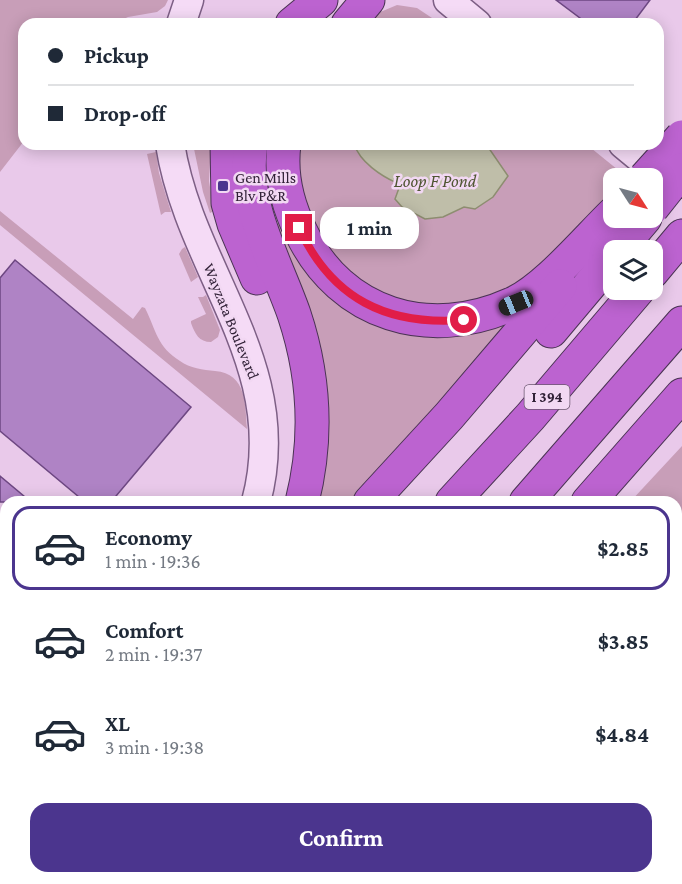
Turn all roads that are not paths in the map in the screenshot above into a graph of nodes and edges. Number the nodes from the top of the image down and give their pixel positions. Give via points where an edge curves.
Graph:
1 (189, 0) edge
2 (321, 0) edge
3 (327, 0) edge
4 (368, 0) edge
5 (448, 0) edge
6 (183, 18) edge
7 (299, 18) edge
8 (314, 18) edge
9 (353, 18) edge
10 (470, 18) edge
11 (682, 137) edge
12 (172, 150) edge
13 (227, 150) edge
14 (251, 150) edge
15 (284, 150) edge
16 (630, 150) edge
17 (654, 168) edge
18 (682, 170) edge
19 (663, 187) edge
20 (682, 193) edge
21 (615, 228) edge
22 (620, 228) edge
23 (603, 270) edge
24 (629, 300) edge
25 (682, 323) edge
26 (682, 395) edge
27 (682, 415) edge
28 (308, 469) junction
29 (257, 496) edge
30 (303, 496) edge
31 (376, 496) edge
32 (403, 496) edge
33 (458, 496) edge
34 (531, 496) edge
35 (594, 496) edge
36 (594, 496) edge

1 - 6 street
2 - 7 highway
3 - 8 highway
4 - 9 highway
5 - 10 street
11 - 17 highway, bridge
12 - 29 street, Wayzata Boulevard via 184,200 242,336 259,390 264,418
13 - 28 highway via 228,203 290,359
14 - 28 highway via 250,176 258,219 294,316 308,370 313,440
15 - 21 highway via 287,201 314,257 341,286 372,308 412,319 464,320 516,303
16 - 20 street
18 - 19 highway, bridge
22 - 31 highway via 565,281
23 - 32 highway
24 - 33 highway, I 394
25 - 34 highway
26 - 35 highway
27 - 36 highway
28 - 30 highway

